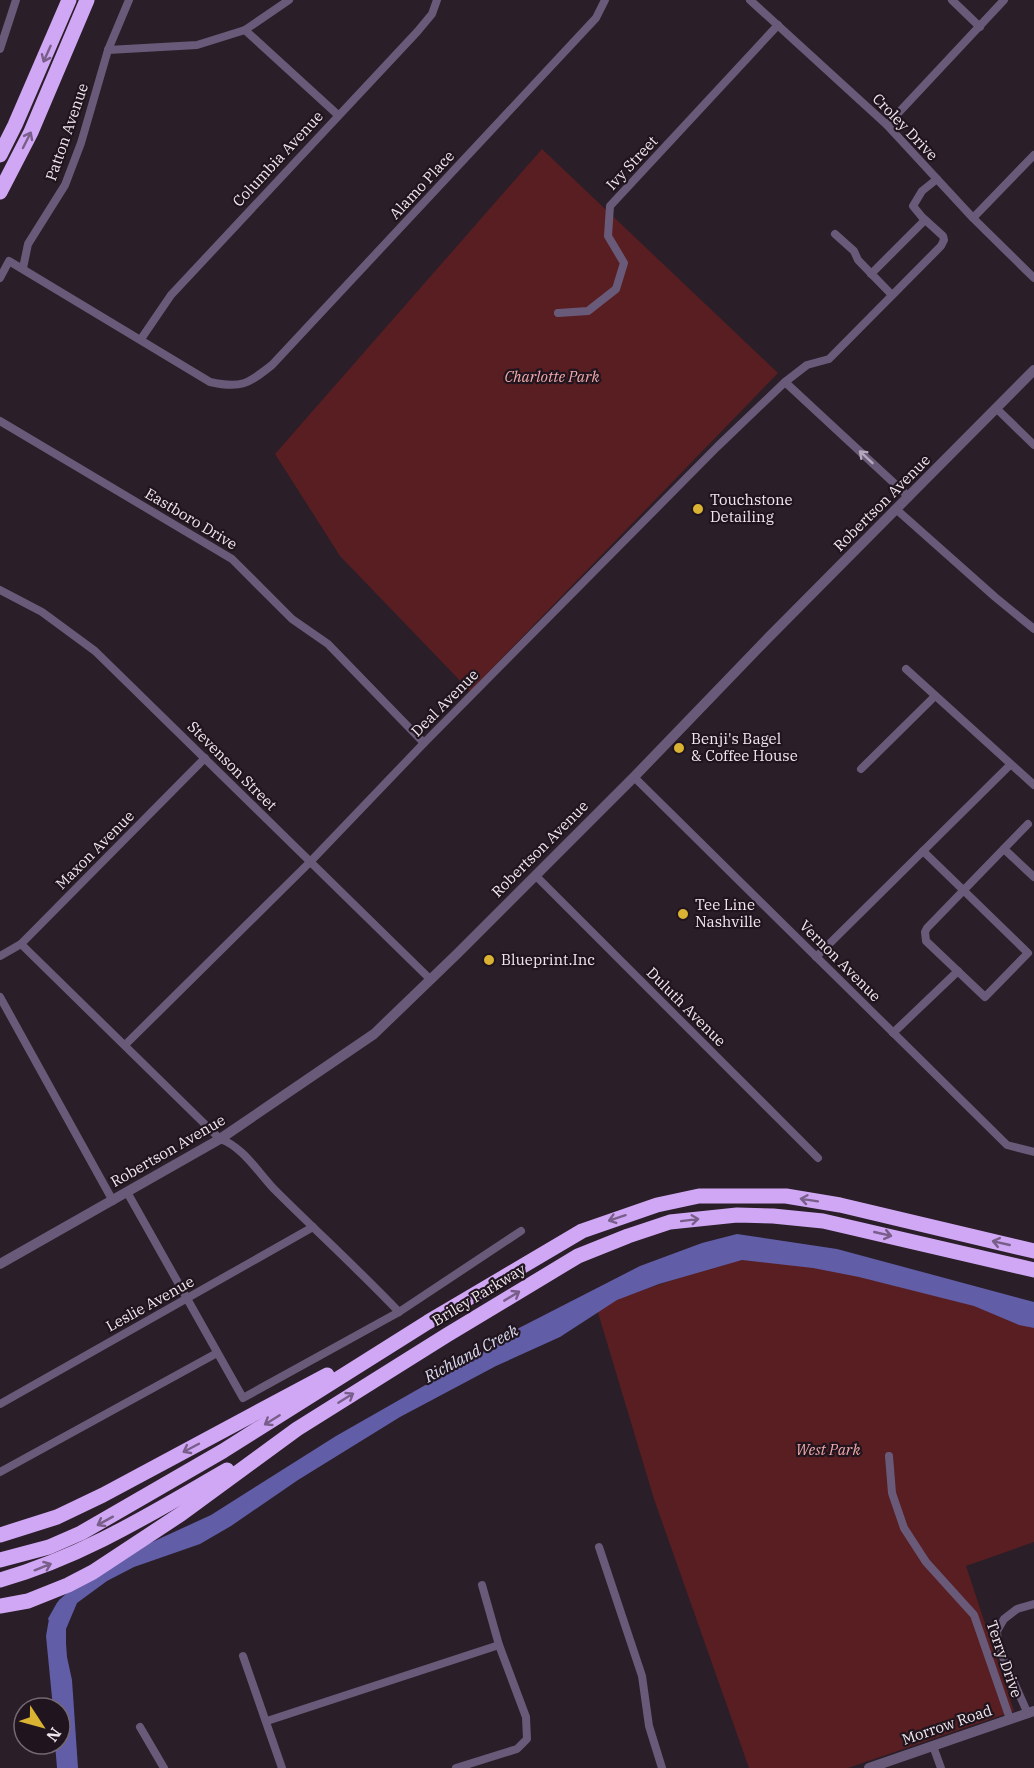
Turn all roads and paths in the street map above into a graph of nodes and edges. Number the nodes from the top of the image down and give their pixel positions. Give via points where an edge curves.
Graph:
1 (16, 0) edge
2 (69, 0) edge
3 (87, 0) edge
4 (129, 0) edge
5 (289, 0) edge
6 (438, 0) edge
7 (605, 0) edge
8 (750, 0) edge
9 (952, 0) edge
10 (1004, 0) edge
11 (778, 25) junction
12 (980, 27) junction
13 (245, 30) junction
14 (0, 49) edge
15 (108, 51) junction
16 (338, 115) junction
17 (887, 125) junction
18 (0, 155) edge
19 (1034, 155) edge
20 (937, 179) junction
21 (0, 192) edge
22 (973, 218) junction
23 (925, 220) junction
24 (835, 234) dead end
25 (22, 268) junction
26 (871, 274) junction
27 (0, 278) edge
28 (1034, 278) edge
29 (892, 295) junction
30 (558, 313) dead end
31 (141, 339) junction
32 (1034, 370) edge
33 (786, 382) junction
34 (997, 409) junction
35 (0, 421) edge
36 (1034, 445) edge
37 (909, 497) junction
38 (897, 510) junction
39 (0, 590) edge
40 (1034, 629) edge
41 (906, 669) dead end
42 (934, 696) junction
43 (424, 743) junction
44 (205, 758) junction
45 (1010, 765) junction
46 (861, 769) dead end
47 (634, 777) junction
48 (1034, 785) edge
49 (1028, 824) dead end
50 (1004, 849) junction
51 (923, 851) junction
52 (310, 862) junction
53 (535, 875) junction
54 (1034, 877) edge
55 (964, 891) junction
56 (21, 944) junction
57 (1031, 950) edge
58 (0, 956) edge
59 (816, 957) junction
60 (958, 971) junction
61 (431, 980) junction
62 (0, 997) edge
63 (893, 1033) junction
64 (125, 1045) junction
65 (220, 1139) junction
66 (1034, 1152) edge
67 (818, 1158) dead end
68 (127, 1192) junction
69 (113, 1201) junction
70 (313, 1227) junction
71 (521, 1231) dead end
72 (1034, 1251) edge
73 (1, 1260) edge
74 (1034, 1270) edge
75 (187, 1299) junction
76 (399, 1312) junction
77 (428, 1322) junction
78 (218, 1353) junction
79 (0, 1404) edge
80 (297, 1429) junction
81 (890, 1456) dead end
82 (0, 1472) edge
83 (0, 1535) edge
84 (599, 1547) dead end
85 (0, 1560) edge
86 (0, 1580) edge
87 (483, 1585) dead end
88 (1034, 1604) edge
89 (0, 1606) edge
90 (499, 1645) junction
91 (243, 1656) dead end
92 (1031, 1713) edge
93 (1010, 1719) junction
94 (267, 1721) junction
95 (140, 1727) dead end
96 (933, 1746) junction
97 (164, 1768) edge
98 (282, 1768) edge
99 (456, 1768) edge
100 (662, 1768) edge
101 (869, 1768) edge
102 (941, 1768) edge

1 - 14 street
2 -> 18 highway
21 -> 3 highway via 31,132
4 - 15 street, Patton Avenue
5 - 13 street
6 - 16 street, Columbia Avenue via 417,32
7 - 31 street, Alamo Place via 596,18 272,365 251,382 230,386 210,382
8 - 11 street, Croley Drive
9 - 12 street
10 - 12 street
11 - 17 street, Croley Drive
11 - 30 street, Ivy Street via 610,206 608,236 624,263 616,288 588,311
12 - 17 street
13 - 15 street via 197,45
13 - 16 street
15 - 25 street, Patton Avenue via 65,185 28,244
16 - 31 street, Columbia Avenue via 171,295
17 - 20 street, Croley Drive
19 - 22 street
20 - 22 street, Croley Drive
20 - 23 street via 922,191 913,206
22 - 28 street, Croley Drive
23 - 26 street
23 - 29 street, Deal Avenue via 944,240
24 - 26 street
25 - 27 street via 9,261
25 - 31 street
26 - 29 street
29 - 33 street, Deal Avenue via 829,359 807,365
32 - 34 street, Robertson Avenue
37 -> 33 street
33 - 43 street, Deal Avenue
34 - 36 street
34 - 37 street, Robertson Avenue
35 - 43 street, Eastboro Drive via 232,559 292,619 328,644
37 - 38 street, Robertson Avenue
38 - 40 street
38 - 47 street, Robertson Avenue
39 - 44 street, Stevenson Street via 42,612 95,651
41 - 42 street
42 - 45 street
42 - 46 street
43 - 52 street, Deal Avenue
44 - 52 street, Stevenson Street
44 - 56 street, Maxon Avenue
45 - 48 street
45 - 51 street
47 - 53 street, Robertson Avenue
47 - 59 street, Vernon Avenue
49 - 50 street
50 - 54 street
50 - 55 street
51 - 55 street
51 - 59 street
52 - 61 street, Stevenson Street
52 - 64 street, Deal Avenue
53 - 61 street, Robertson Avenue
53 - 67 street, Duluth Avenue
55 - 57 street
55 - 60 street via 925,932 926,941
56 - 58 street, Maxon Avenue
56 - 64 street
57 - 60 street via 985,997
59 - 63 street, Vernon Avenue
60 - 63 street
61 - 65 street, Robertson Avenue via 374,1034
62 - 69 street
63 - 66 street, Vernon Avenue via 1007,1145
64 - 65 street
65 - 68 street, Robertson Avenue
65 - 70 street via 233,1144
68 - 69 street, Robertson Avenue
68 - 75 street
69 - 73 street, Robertson Avenue
70 - 75 street, Leslie Avenue
70 - 76 street
71 - 76 street
72 -> 77 highway, Briley Parkway via 786,1196 699,1196 657,1205 582,1231
80 -> 74 highway, Briley Parkway via 578,1256 670,1222 737,1215 823,1221
75 - 78 street
75 - 79 street, Leslie Avenue
76 - 78 street via 243,1398
77 -> 83 highway via 103,1495 57,1517
77 -> 85 highway, Briley Parkway via 118,1514 48,1547
78 - 82 street
86 -> 80 highway via 84,1550
80 - 89 highway, Briley Parkway via 181,1514 93,1572 28,1601
81 - 93 street, Terry Drive via 892,1493 904,1528 926,1562 974,1615
84 - 100 street via 642,1676 649,1726
87 - 90 street
88 - 92 street, Terry Drive via 1004,1618 997,1631 998,1646
90 - 94 street
90 - 99 street via 526,1717 527,1739 518,1749
91 - 94 street
92 - 93 street, Morrow Road
93 - 96 street, Morrow Road
94 - 98 street
95 - 97 street
96 - 101 street, Morrow Road
96 - 102 street

